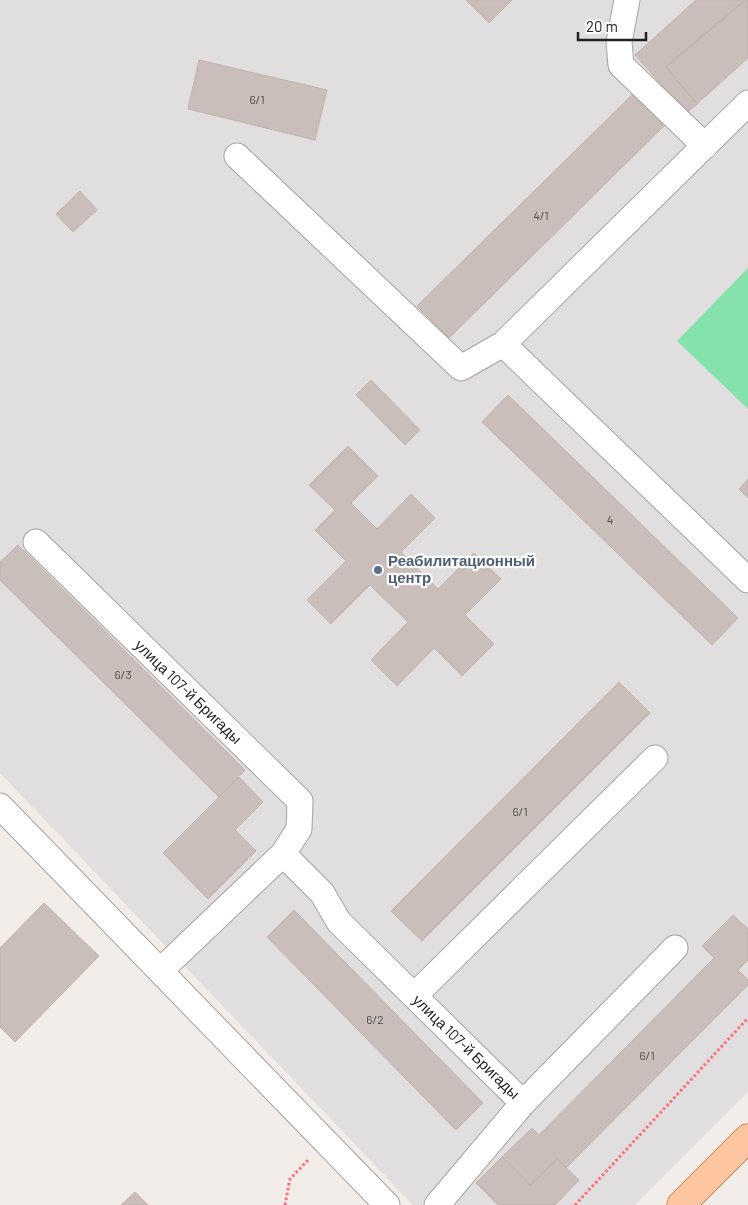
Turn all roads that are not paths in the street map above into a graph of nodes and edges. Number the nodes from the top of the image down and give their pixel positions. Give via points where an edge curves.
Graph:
1 (627, 0) edge
2 (748, 103) edge
3 (704, 146) junction
4 (237, 156) dead end
5 (503, 344) junction
6 (36, 542) dead end
7 (748, 580) edge
8 (655, 758) dead end
9 (0, 806) edge
10 (282, 854) junction
11 (675, 948) dead end
12 (160, 971) junction
13 (414, 996) junction
14 (523, 1103) junction
15 (748, 1138) edge
16 (387, 1205) edge
17 (437, 1205) edge
18 (681, 1205) edge

1 - 3 street via 619,42 621,64
2 - 3 street
3 - 5 street
4 - 5 street via 460,368
5 - 7 street
6 - 10 street, улица 107-й Бригады via 300,801 299,828
8 - 13 street
9 - 12 street
10 - 12 street, улица 107-й Бригады
10 - 13 street, улица 107-й Бригады via 322,893 339,922
11 - 14 street, улица 107-й Бригады
12 - 16 street
13 - 14 street, улица 107-й Бригады
14 - 17 street
15 - 18 main road

